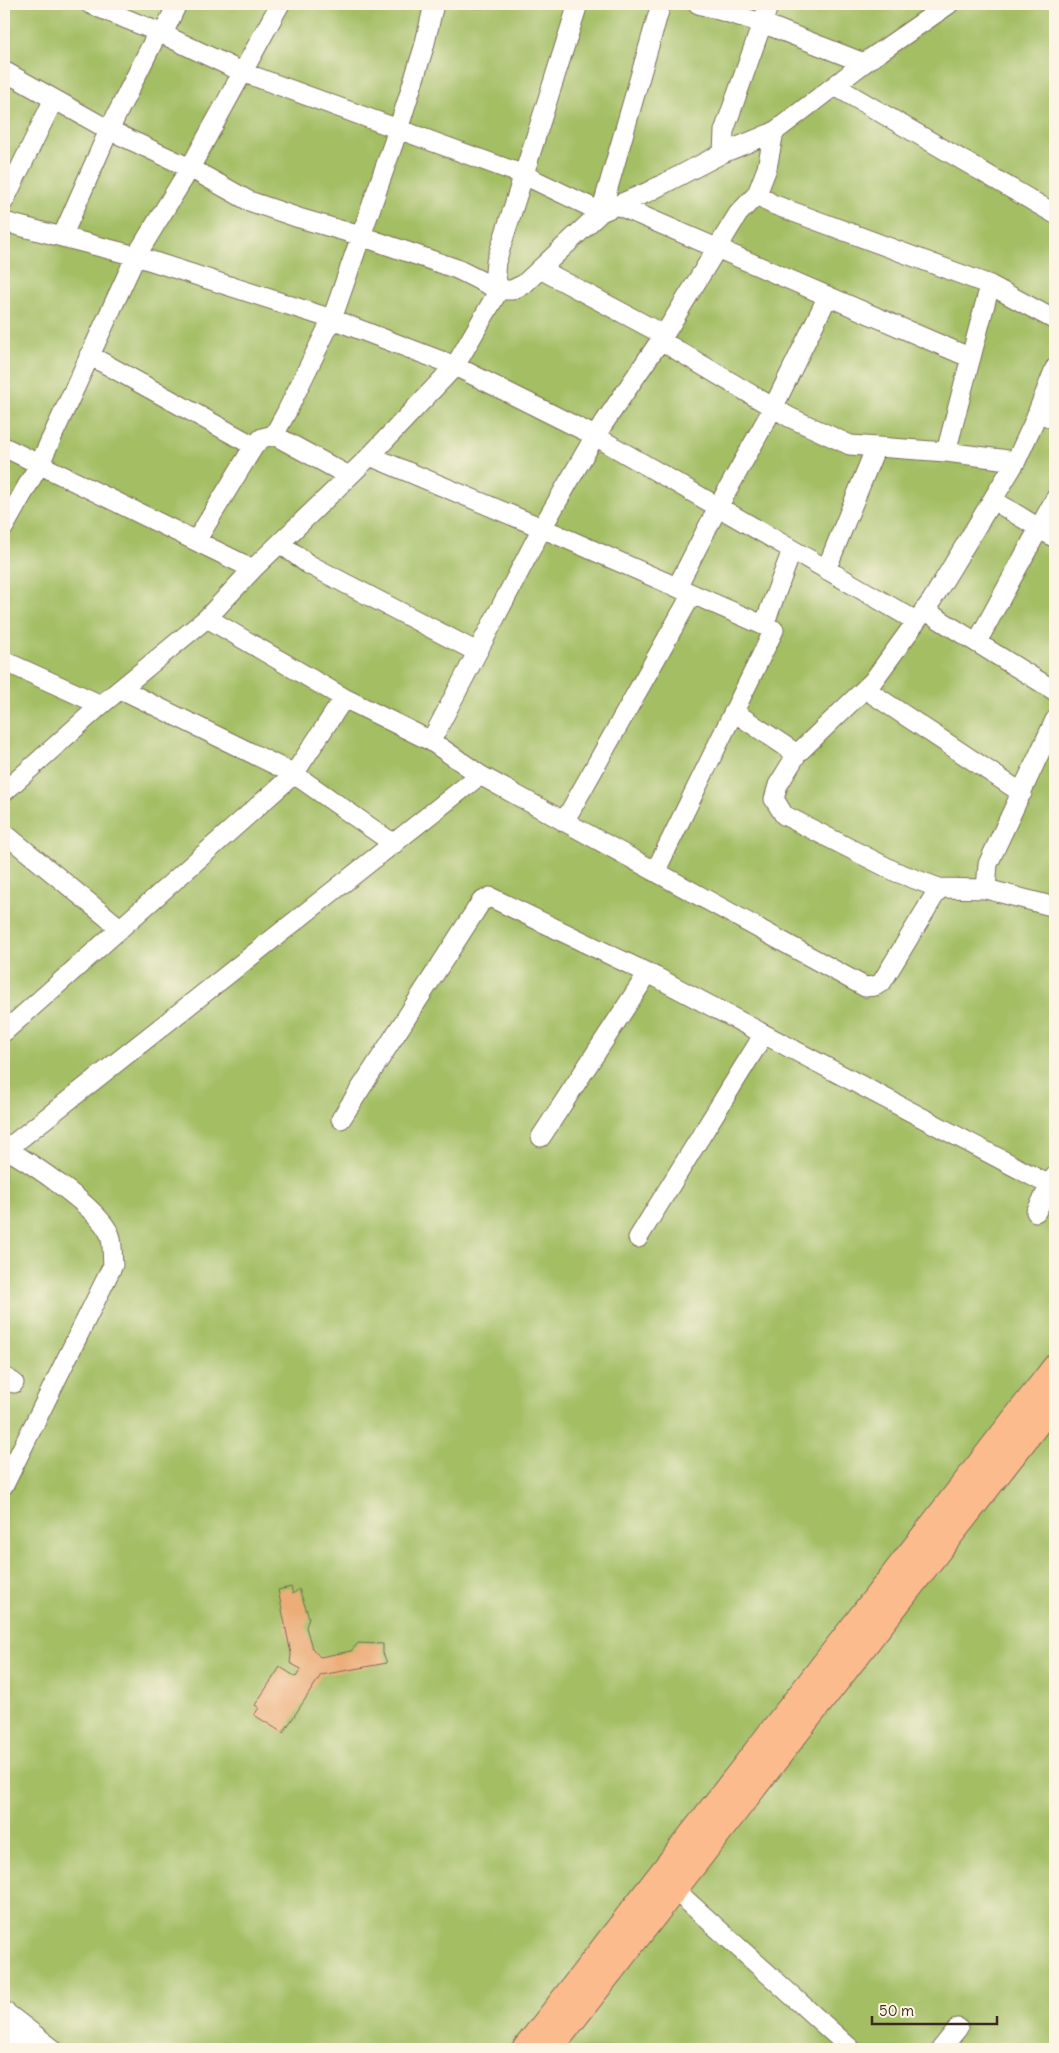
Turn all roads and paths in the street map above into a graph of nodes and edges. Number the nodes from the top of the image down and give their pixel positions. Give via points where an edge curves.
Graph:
1 (90, 4) edge
2 (177, 4) edge
3 (280, 4) edge
4 (434, 4) edge
5 (578, 4) edge
6 (662, 4) edge
7 (698, 4) edge
8 (769, 4) edge
9 (949, 4) edge
10 (762, 23) junction
11 (160, 33) junction
12 (864, 63) junction
13 (4, 71) edge
14 (242, 72) junction
15 (835, 86) junction
16 (54, 99) junction
17 (110, 130) junction
18 (398, 130) junction
19 (774, 132) junction
20 (723, 153) junction
21 (190, 168) junction
22 (524, 175) junction
23 (757, 194) junction
24 (4, 201) edge
25 (609, 208) junction
26 (1055, 214) edge
27 (4, 222) edge
28 (361, 236) junction
29 (62, 238) junction
30 (717, 249) junction
31 (136, 256) junction
32 (540, 269) junction
33 (990, 285) junction
34 (499, 290) junction
35 (828, 296) junction
36 (332, 319) junction
37 (1055, 320) edge
38 (662, 337) junction
39 (89, 355) junction
40 (971, 358) junction
41 (455, 366) junction
42 (1055, 368) edge
43 (773, 408) junction
44 (1038, 412) junction
45 (1055, 420) edge
46 (274, 435) junction
47 (595, 436) junction
48 (254, 446) junction
49 (876, 446) junction
50 (4, 447) edge
51 (946, 452) junction
52 (370, 456) junction
53 (1016, 461) junction
54 (40, 463) junction
55 (349, 476) junction
56 (1055, 499) edge
57 (993, 500) junction
58 (718, 507) junction
59 (4, 527) edge
60 (542, 528) junction
61 (1047, 534) edge
62 (196, 541) junction
63 (280, 543) junction
64 (792, 550) junction
65 (254, 569) junction
66 (826, 570) junction
67 (685, 590) junction
68 (920, 616) junction
69 (207, 618) junction
70 (764, 625) junction
71 (977, 642) junction
72 (477, 652) junction
73 (4, 661) edge
74 (121, 689) junction
75 (865, 689) junction
76 (1055, 691) edge
77 (344, 698) junction
78 (101, 705) junction
79 (734, 712) junction
80 (1055, 720) edge
81 (430, 741) junction
82 (797, 754) junction
83 (294, 774) junction
84 (480, 776) junction
85 (4, 792) edge
86 (1022, 793) junction
87 (564, 822) junction
88 (4, 833) edge
89 (394, 844) junction
90 (655, 872) junction
91 (939, 888) junction
92 (986, 889) junction
93 (1055, 907) edge
94 (120, 928) junction
95 (648, 973) junction
96 (4, 1032) edge
97 (764, 1034) junction
98 (341, 1119) dead end
99 (541, 1137) dead end
100 (5, 1148) edge
101 (1054, 1184) edge
102 (1036, 1212) dead end
103 (638, 1238) dead end
104 (1055, 1366) edge
105 (1055, 1402) edge
106 (4, 1485) edge
107 (675, 1890) junction
108 (4, 2011) edge
109 (958, 2028) dead end
110 (4, 2033) edge
111 (25, 2049) edge
112 (53, 2049) edge
113 (524, 2049) edge
114 (551, 2049) edge
115 (851, 2049) edge
116 (941, 2049) edge

1 - 11 street
2 - 11 street
3 - 14 street
4 - 18 street
5 - 22 street
6 - 25 street
7 - 10 street
8 - 10 street
9 - 12 street
10 - 12 street
10 - 20 street via 724,131
11 - 14 street
11 - 17 street
12 - 15 street
13 - 16 street
14 - 18 street
14 - 21 street
15 - 19 street
15 - 26 street
16 - 17 street
16 - 24 street
17 - 21 street
17 - 29 street
18 - 22 street
18 - 28 street
19 - 20 street
19 - 23 street via 767,168
20 - 25 street via 648,192
21 - 28 street via 249,200
21 - 31 street
22 - 25 street
22 - 34 street via 496,262
23 - 30 street via 738,214
23 - 33 street via 772,204
25 - 30 street
25 - 32 street
27 - 29 street
28 - 34 street via 456,269
28 - 36 street
29 - 31 street
30 - 35 street
30 - 38 street
31 - 36 street
31 - 39 street
32 - 34 street via 524,284 512,290
32 - 38 street
33 - 37 street
33 - 40 street
34 - 41 street
35 - 40 street
35 - 43 street
36 - 41 street
36 - 46 street
38 - 43 street
38 - 47 street
39 - 48 street
39 - 54 street
40 - 51 street
41 - 47 street
41 - 52 street
42 - 44 street
43 - 49 street via 850,445
43 - 58 street
44 - 45 street
44 - 53 street
46 - 48 street via 262,438
46 - 55 street
47 - 58 street
47 - 60 street
48 - 62 street
49 - 51 street
49 - 66 street
50 - 54 street
51 - 53 street
52 - 55 street
52 - 60 street
53 - 57 street
54 - 59 street
54 - 62 street
55 - 63 street
56 - 61 street
57 - 61 street
57 - 68 street
58 - 64 street
58 - 67 street
60 - 67 street
60 - 72 street
61 - 71 street
62 - 65 street
63 - 65 street
63 - 72 street via 308,564
64 - 66 street
64 - 70 street
65 - 69 street
66 - 68 street
67 - 70 street
67 - 87 street
68 - 71 street
68 - 75 street
69 - 74 street
69 - 77 street
70 - 79 street via 774,630
71 - 76 street
72 - 81 street
73 - 78 street
74 - 78 street
74 - 83 street
75 - 82 street
75 - 86 street
77 - 81 street
77 - 83 street
78 - 85 street
79 - 82 street
79 - 90 street
80 - 86 street
81 - 84 street
82 - 91 street via 774,798 784,816 896,872
83 - 89 street
83 - 94 street
84 - 87 street
84 - 89 street
86 - 92 street via 988,864
87 - 90 street
88 - 94 street
89 - 100 street
90 - 91 street via 865,987 882,982
91 - 92 street
92 - 93 street
94 - 96 street
95 - 97 street
95 - 98 street via 490,897 481,902
95 - 99 street
97 - 101 street
97 - 103 street
100 - 106 street via 57,1183 102,1221 110,1236 113,1265
101 - 102 street
104 - 113 main road
105 - 107 main road
107 - 114 main road
107 - 115 street
108 - 112 street
109 - 116 street
110 - 111 street

